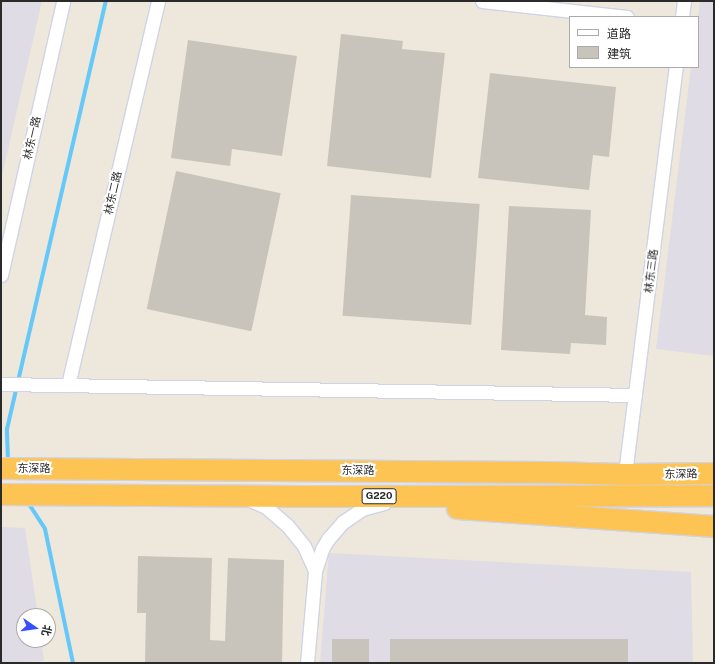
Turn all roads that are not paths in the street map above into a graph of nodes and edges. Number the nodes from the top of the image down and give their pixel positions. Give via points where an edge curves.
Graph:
1 (63, 1) edge
2 (158, 1) edge
3 (482, 1) edge
4 (684, 1) edge
5 (618, 16) edge
6 (682, 16) edge
7 (676, 68) edge
8 (1, 275) edge
9 (1, 384) edge
10 (68, 385) junction
11 (635, 395) junction
12 (1, 468) edge
13 (714, 473) edge
14 (625, 474) junction
15 (1, 494) edge
16 (714, 495) edge
17 (241, 496) junction
18 (299, 496) junction
19 (384, 503) junction
20 (714, 526) edge
21 (315, 571) junction
22 (307, 663) edge

1 - 8 street, 林东一路
2 - 10 street, 林东二路
3 - 5 street
4 - 6 street
7 - 11 street, 林东三路
9 - 10 street
10 - 11 street
11 - 14 street, 林东三路
12 - 14 highway, 东深路
13 - 14 highway, 东深路
15 - 17 highway, 东深路 / G220
16 - 18 highway, 东深路 / G220
17 - 18 highway, 东深路 / G220
17 - 21 street via 266,508 287,524 304,546
18 - 19 highway
19 - 20 highway
19 - 21 street via 362,509 343,522 322,549
21 - 22 street

